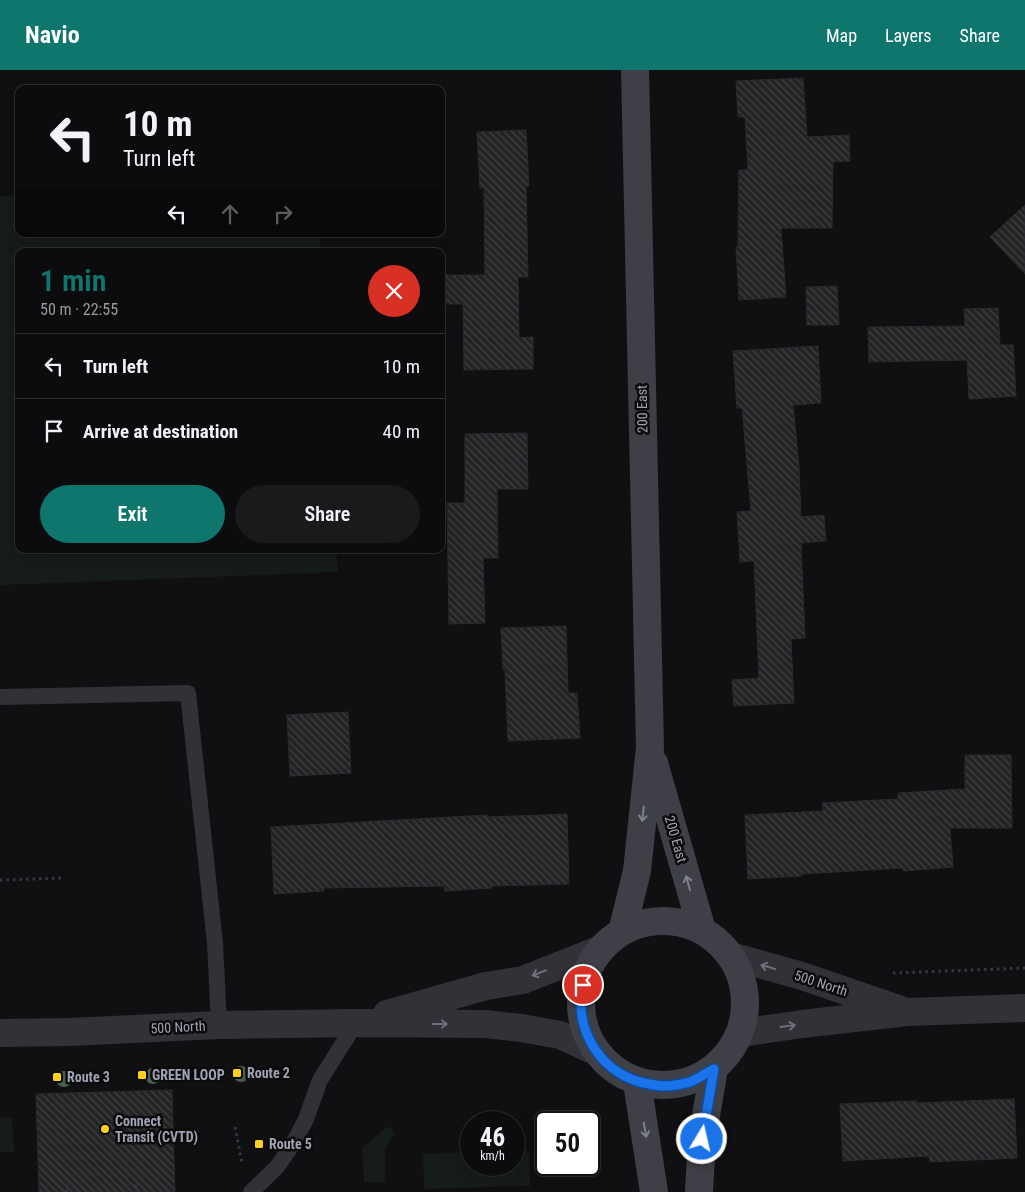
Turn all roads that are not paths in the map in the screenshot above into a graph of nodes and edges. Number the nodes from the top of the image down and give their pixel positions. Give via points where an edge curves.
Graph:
1 (635, 70) edge
2 (0, 697) edge
3 (650, 748) junction
4 (702, 930) junction
5 (622, 932) junction
6 (601, 949) junction
7 (734, 957) junction
8 (1025, 1008) edge
9 (907, 1012) junction
10 (356, 1023) junction
11 (219, 1025) junction
12 (0, 1033) edge
13 (740, 1033) junction
14 (595, 1051) junction
15 (714, 1069) junction
16 (637, 1082) junction
17 (251, 1192) edge
18 (654, 1192) edge
19 (698, 1192) edge

1 - 3 main road, 200 East
2 - 11 lane via 188,693 215,943
4 -> 3 main road, 200 East
3 -> 5 main road, 200 East via 638,871
4 - 5 main road via 675,922 648,922
4 - 7 main road
5 - 6 main road
6 -> 10 street, 500 North via 523,980 486,986
6 - 14 main road via 586,972 580,998 583,1025
9 -> 7 street, 500 North
7 - 13 main road via 746,996 744,1024
8 - 9 street, 500 North
13 -> 9 street, 500 North
10 - 11 street, 500 North
10 -> 14 street, 500 North via 486,1024 521,1028 560,1035
10 - 17 lane via 320,1080 293,1144 277,1167
11 - 12 street, 500 North
13 - 15 main road via 733,1048
14 - 16 main road via 613,1069
15 - 16 main road via 690,1082 663,1086
15 - 19 main road via 702,1139
16 -> 18 main road

